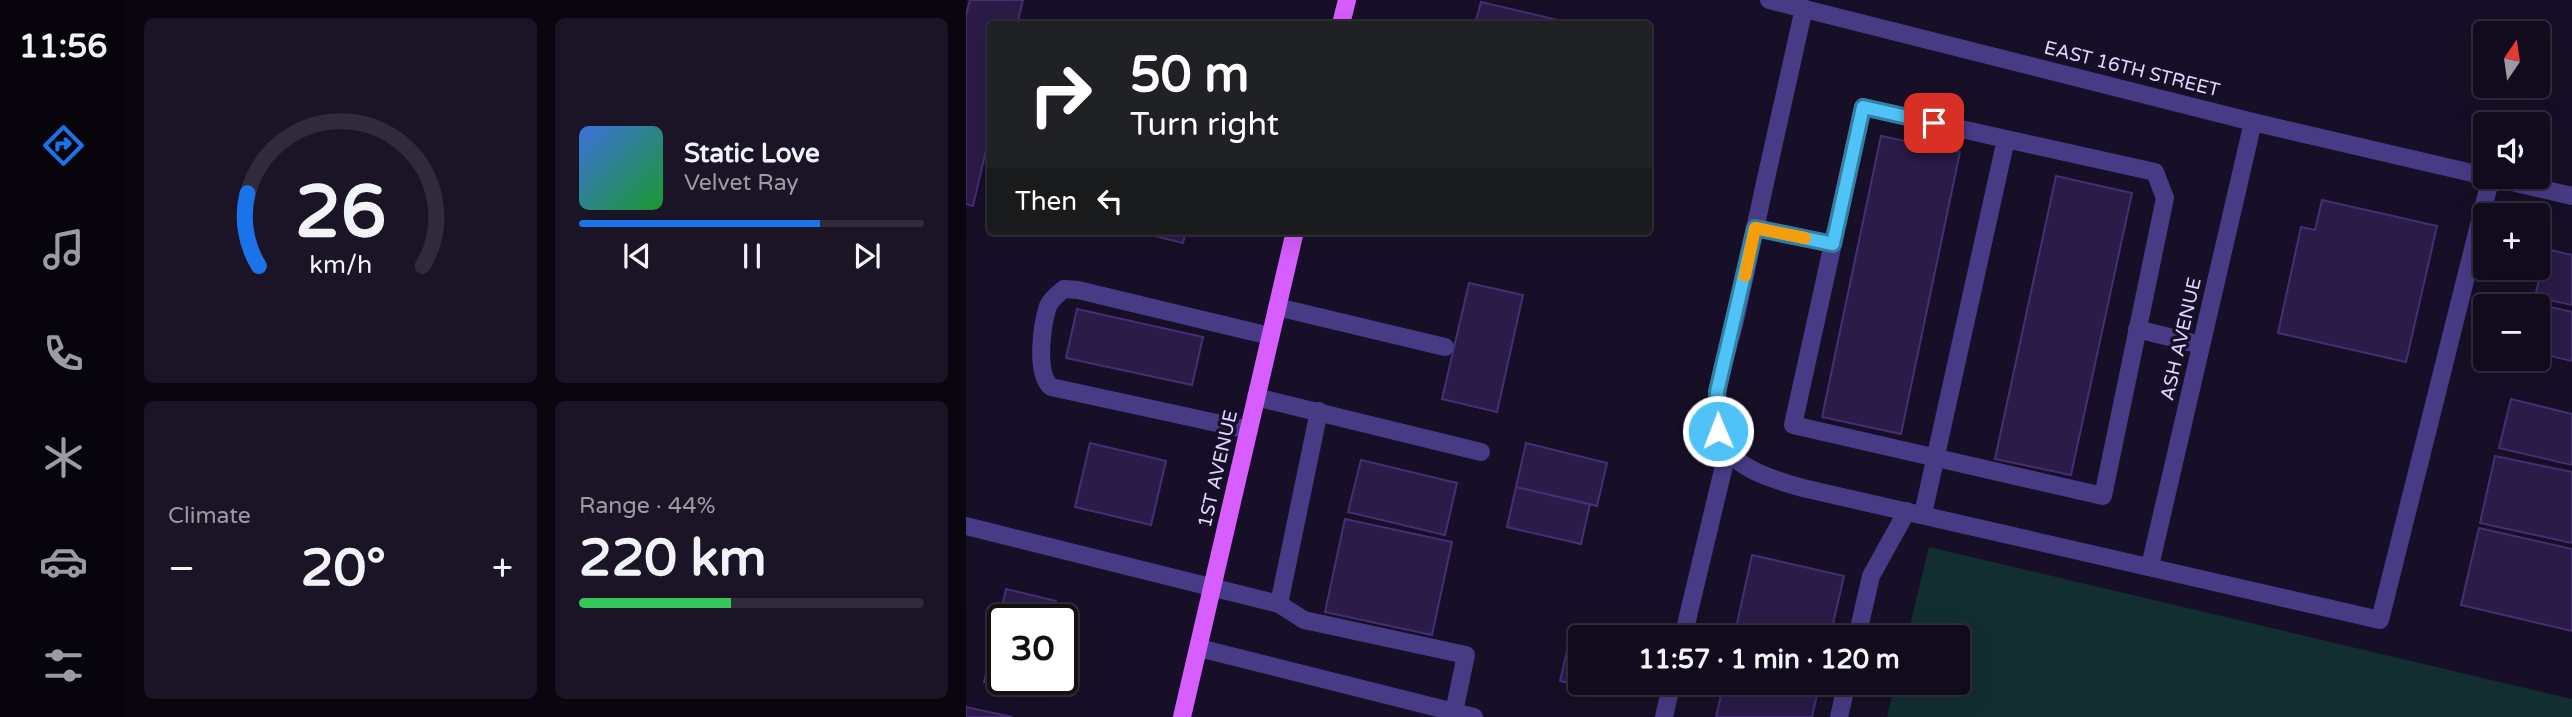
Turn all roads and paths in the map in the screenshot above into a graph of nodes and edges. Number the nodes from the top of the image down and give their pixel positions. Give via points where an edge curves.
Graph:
1 (1347, 0) edge
2 (1769, 0) edge
3 (1804, 8) junction
4 (1342, 21) edge
5 (2253, 122) junction
6 (2006, 139) junction
7 (2473, 172) edge
8 (2486, 189) edge
9 (2546, 189) edge
10 (2572, 195) edge
11 (1755, 228) junction
12 (1294, 235) edge
13 (1833, 244) junction
14 (1277, 307) junction
15 (2137, 329) junction
16 (1270, 336) junction
17 (2202, 345) junction
18 (1445, 347) dead end
19 (1256, 397) junction
20 (1319, 411) junction
21 (1249, 430) junction
22 (1728, 449) junction
23 (1481, 452) dead end
24 (1935, 457) junction
25 (1915, 512) junction
26 (966, 527) edge
27 (2150, 566) junction
28 (1213, 588) junction
29 (1279, 604) junction
30 (1686, 625) edge
31 (1860, 625) edge
32 (1199, 648) junction
33 (1669, 695) edge
34 (1844, 695) edge
35 (1454, 712) junction
36 (1182, 717) edge
37 (1474, 717) edge
38 (1664, 717) edge
39 (1839, 717) edge

1 - 4 main road
2 - 3 street, EAST 16TH STREET
3 - 5 street, EAST 16TH STREET
3 - 11 street
5 - 7 street, EAST 16TH STREET
5 - 17 street, ASH AVENUE
6 - 13 street via 1863,107
6 - 15 street via 2155,172 2165,198
6 - 24 street
8 - 27 street via 2380,620
9 - 10 street, EAST 16TH STREET
11 - 13 street
11 - 22 street via 1717,392 1718,431
12 - 14 main road, 1ST AVENUE
13 - 24 street via 1793,425
14 - 16 main road, 1ST AVENUE
14 - 18 street
15 - 17 street
15 - 24 street via 2103,496
16 - 19 main road, 1ST AVENUE
16 - 21 street via 1077,290 1064,289 1049,304 1040,359 1044,381 1051,387
17 - 27 street, ASH AVENUE
19 - 20 street
19 - 21 main road, 1ST AVENUE
20 - 23 street
20 - 29 street
21 - 28 main road, 1ST AVENUE
22 - 25 street via 1765,478
22 - 30 street
24 - 25 street
25 - 27 street
25 - 31 street via 1871,576
26 - 28 street
28 - 29 street
28 - 32 main road, 1ST AVENUE
29 - 35 street via 1304,620 1466,655
32 - 35 street
32 - 36 main road, 1ST AVENUE
33 - 38 street
34 - 39 street
35 - 37 street

